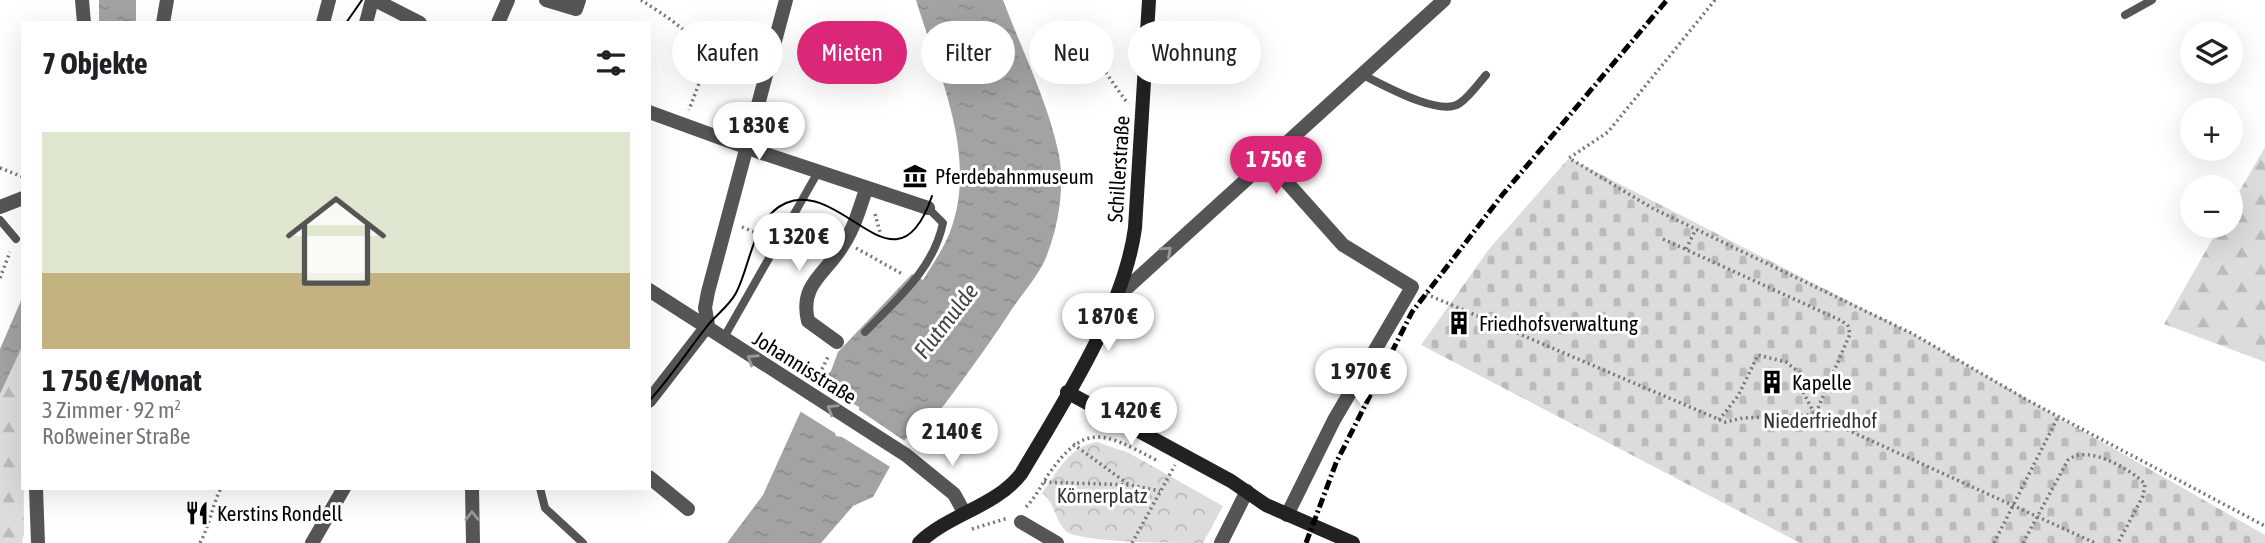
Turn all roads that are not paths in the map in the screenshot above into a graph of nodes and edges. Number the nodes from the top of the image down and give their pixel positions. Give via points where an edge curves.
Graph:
1 (82, 0) edge
2 (167, 0) edge
3 (329, 0) edge
4 (373, 0) edge
5 (508, 0) edge
6 (546, 0) edge
7 (786, 0) edge
8 (1149, 0) edge
9 (1444, 0) edge
10 (2152, 0) edge
11 (577, 5) edge
12 (2125, 15) dead end
13 (84, 21) edge
14 (163, 21) edge
15 (324, 21) edge
16 (367, 21) edge
17 (416, 21) edge
18 (499, 21) edge
19 (1361, 74) junction
20 (1486, 75) dead end
21 (651, 113) edge
22 (745, 147) junction
23 (1267, 160) junction
24 (818, 172) junction
25 (866, 189) junction
26 (21, 199) edge
27 (0, 207) edge
28 (928, 208) joint
29 (0, 220) edge
30 (16, 239) dead end
31 (651, 291) edge
32 (1117, 297) junction
33 (708, 325) junction
34 (865, 332) dead end
35 (723, 339) junction
36 (837, 342) road end
37 (1067, 392) junction
38 (651, 398) edge
39 (651, 479) edge
40 (36, 490) edge
41 (343, 490) edge
42 (472, 490) edge
43 (540, 490) edge
44 (1247, 491) junction
45 (688, 509) dead end
46 (964, 512) junction
47 (1287, 515) junction
48 (1017, 519) road end
49 (38, 543) edge
50 (312, 543) edge
51 (473, 543) edge
52 (583, 543) edge
53 (919, 543) edge
54 (1057, 543) edge
55 (1221, 543) edge
56 (1353, 543) edge

1 - 13 street
2 - 14 street
3 - 15 street
4 - 16 street
4 - 17 street
5 - 18 street
6 - 11 street
7 - 22 street
8 - 32 main road, Schillerstraße via 1132,254
9 - 19 street
10 - 12 lane
19 - 20 lane via 1419,101 1452,107
19 - 23 street
21 - 22 street
22 - 24 street
22 - 33 street via 705,308
32 -> 23 street
23 - 47 street via 1343,245 1412,287 1334,420
24 - 25 street
24 - 35 lane
25 - 28 street
25 - 36 street via 845,242 803,303 808,321
26 - 27 street
28 - 34 lane via 943,223 939,240 918,278
29 - 30 lane
31 - 33 street, Johannisstraße
32 - 37 main road
33 - 35 street, Johannisstraße
33 - 38 street
46 -> 35 street, Johannisstraße via 954,494 906,455
37 - 44 main road
37 - 46 main road via 1010,487
39 - 45 street
40 - 49 street
41 - 50 street
51 -> 42 street
43 - 52 lane via 545,508
44 - 47 main road
44 - 55 street
46 - 53 main road
47 - 56 main road
48 - 54 street

